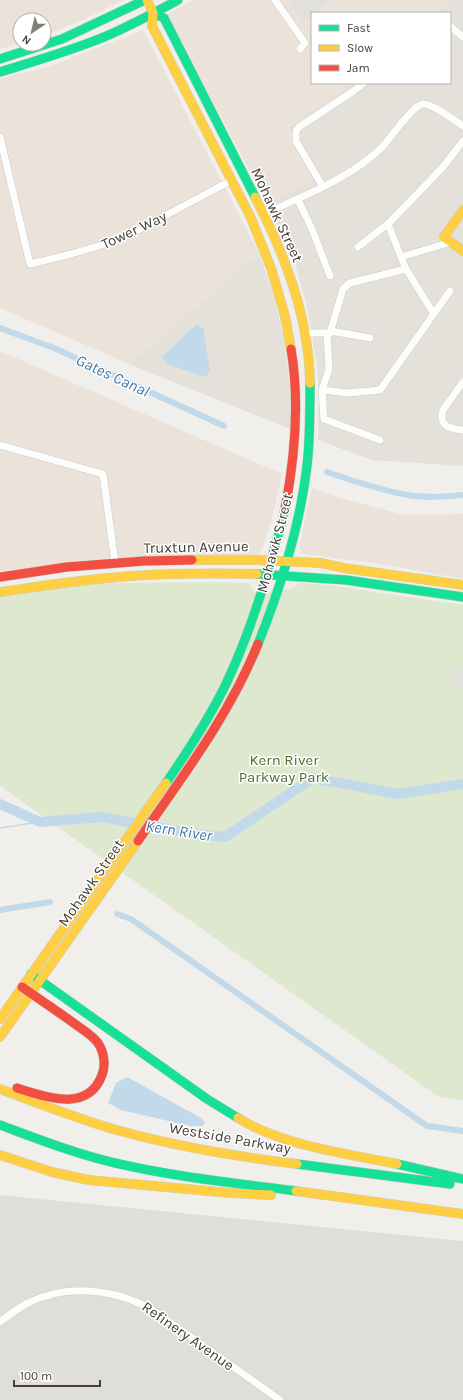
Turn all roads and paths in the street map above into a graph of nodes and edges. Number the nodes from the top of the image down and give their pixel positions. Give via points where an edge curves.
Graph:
1 (146, 0) edge
2 (178, 0) edge
3 (275, 0) edge
4 (154, 13) junction
5 (451, 27) edge
6 (463, 37) edge
7 (300, 49) dead end
8 (0, 59) edge
9 (0, 72) edge
10 (363, 84) edge
11 (463, 126) edge
12 (0, 137) edge
13 (463, 141) edge
14 (216, 150) junction
15 (3, 165) edge
16 (244, 174) junction
17 (232, 180) junction
18 (323, 187) junction
19 (255, 196) junction
20 (298, 200) junction
21 (463, 210) edge
22 (263, 214) junction
23 (388, 224) junction
24 (452, 242) junction
25 (358, 247) dead end
26 (463, 250) edge
27 (401, 257) junction
28 (406, 269) junction
29 (330, 276) dead end
30 (450, 291) dead end
31 (284, 304) junction
32 (434, 314) junction
33 (329, 332) junction
34 (305, 333) junction
35 (370, 338) dead end
36 (463, 382) edge
37 (322, 390) junction
38 (463, 430) edge
39 (380, 440) dead end
40 (0, 445) edge
41 (295, 447) junction
42 (306, 479) junction
43 (271, 561) junction
44 (288, 561) junction
45 (115, 563) junction
46 (268, 575) junction
47 (284, 575) junction
48 (0, 577) edge
49 (463, 585) edge
50 (0, 592) edge
51 (463, 597) edge
52 (31, 974) junction
53 (39, 980) junction
54 (22, 987) junction
55 (30, 993) junction
56 (0, 1019) edge
57 (0, 1037) edge
58 (0, 1082) edge
59 (0, 1089) edge
60 (0, 1125) edge
61 (0, 1131) edge
62 (75, 1152) junction
63 (0, 1155) edge
64 (463, 1179) edge
65 (463, 1185) edge
66 (328, 1196) junction
67 (463, 1214) edge
68 (0, 1322) edge
69 (280, 1400) edge

1 - 4 main road, Mohawk Street
1 - 8 main road via 62,39
2 - 4 main road
3 - 7 street via 305,43
4 - 9 main road via 80,46
4 - 14 main road, Mohawk Street via 152,26
4 - 16 main road, Mohawk Street via 164,18
5 - 6 street
10 - 18 street via 296,131 296,140
11 - 18 street via 428,104 418,105 384,145 352,170
12 - 15 street
13 - 23 street via 443,167
14 - 16 main road via 235,172
14 - 17 main road, Mohawk Street
15 - 17 street, Tower Way via 30,264 77,253 129,235
16 - 19 main road, Mohawk Street
17 - 19 main road via 238,181
17 - 31 main road, Mohawk Street via 262,242
18 - 20 street
19 - 22 main road, Mohawk Street
20 - 22 street
20 - 29 street
21 - 24 main road via 444,237
22 - 34 main road, Mohawk Street via 277,240 287,268
23 - 25 street
23 - 27 street
24 - 26 main road
24 - 27 street
27 - 28 street
28 - 32 street
28 - 33 street via 350,283 343,290
30 - 32 street
31 - 34 main road via 299,330
31 - 41 main road, Mohawk Street via 296,380
32 - 37 street via 380,390 348,393
33 - 34 street
33 - 35 street
33 - 37 street via 329,369
34 - 42 main road, Mohawk Street via 311,400
36 - 38 street via 442,414 443,421 450,428
37 - 39 street via 324,419
40 - 45 street via 103,474
41 - 42 main road via 302,456
41 - 43 main road, Mohawk Street via 281,527
42 - 44 main road, Mohawk Street
43 - 44 main road, Truxtun Avenue
43 - 45 main road, Truxtun Avenue via 212,559
43 - 46 main road, Mohawk Street
44 - 47 main road, Mohawk Street
44 - 49 main road, Truxtun Avenue via 321,563
45 - 48 main road, Truxtun Avenue
46 - 47 main road, Truxtun Avenue
46 - 50 main road, Truxtun Avenue via 144,576 69,582
46 - 52 main road, Mohawk Street via 222,693 202,729
47 - 51 main road, Truxtun Avenue via 365,582
47 - 53 main road, Mohawk Street via 252,661 235,694 194,760
52 - 53 main road
52 - 54 main road, Mohawk Street
53 - 55 main road, Mohawk Street
53 - 64 main road via 207,1099 254,1127 314,1147
54 - 55 main road
54 - 56 main road, Mohawk Street
55 - 57 main road, Mohawk Street
55 - 58 main road via 95,1039 104,1057 103,1075 96,1088 80,1099 70,1101
59 - 65 main road, Westside Parkway via 104,1126 189,1147 272,1161
60 - 62 main road
61 - 62 main road
62 - 66 main road via 171,1174
63 - 66 main road via 64,1175 106,1183 237,1194
66 - 67 main road
68 - 69 street, Refinery Avenue via 12,1312 47,1295 85,1291 124,1296 154,1311

